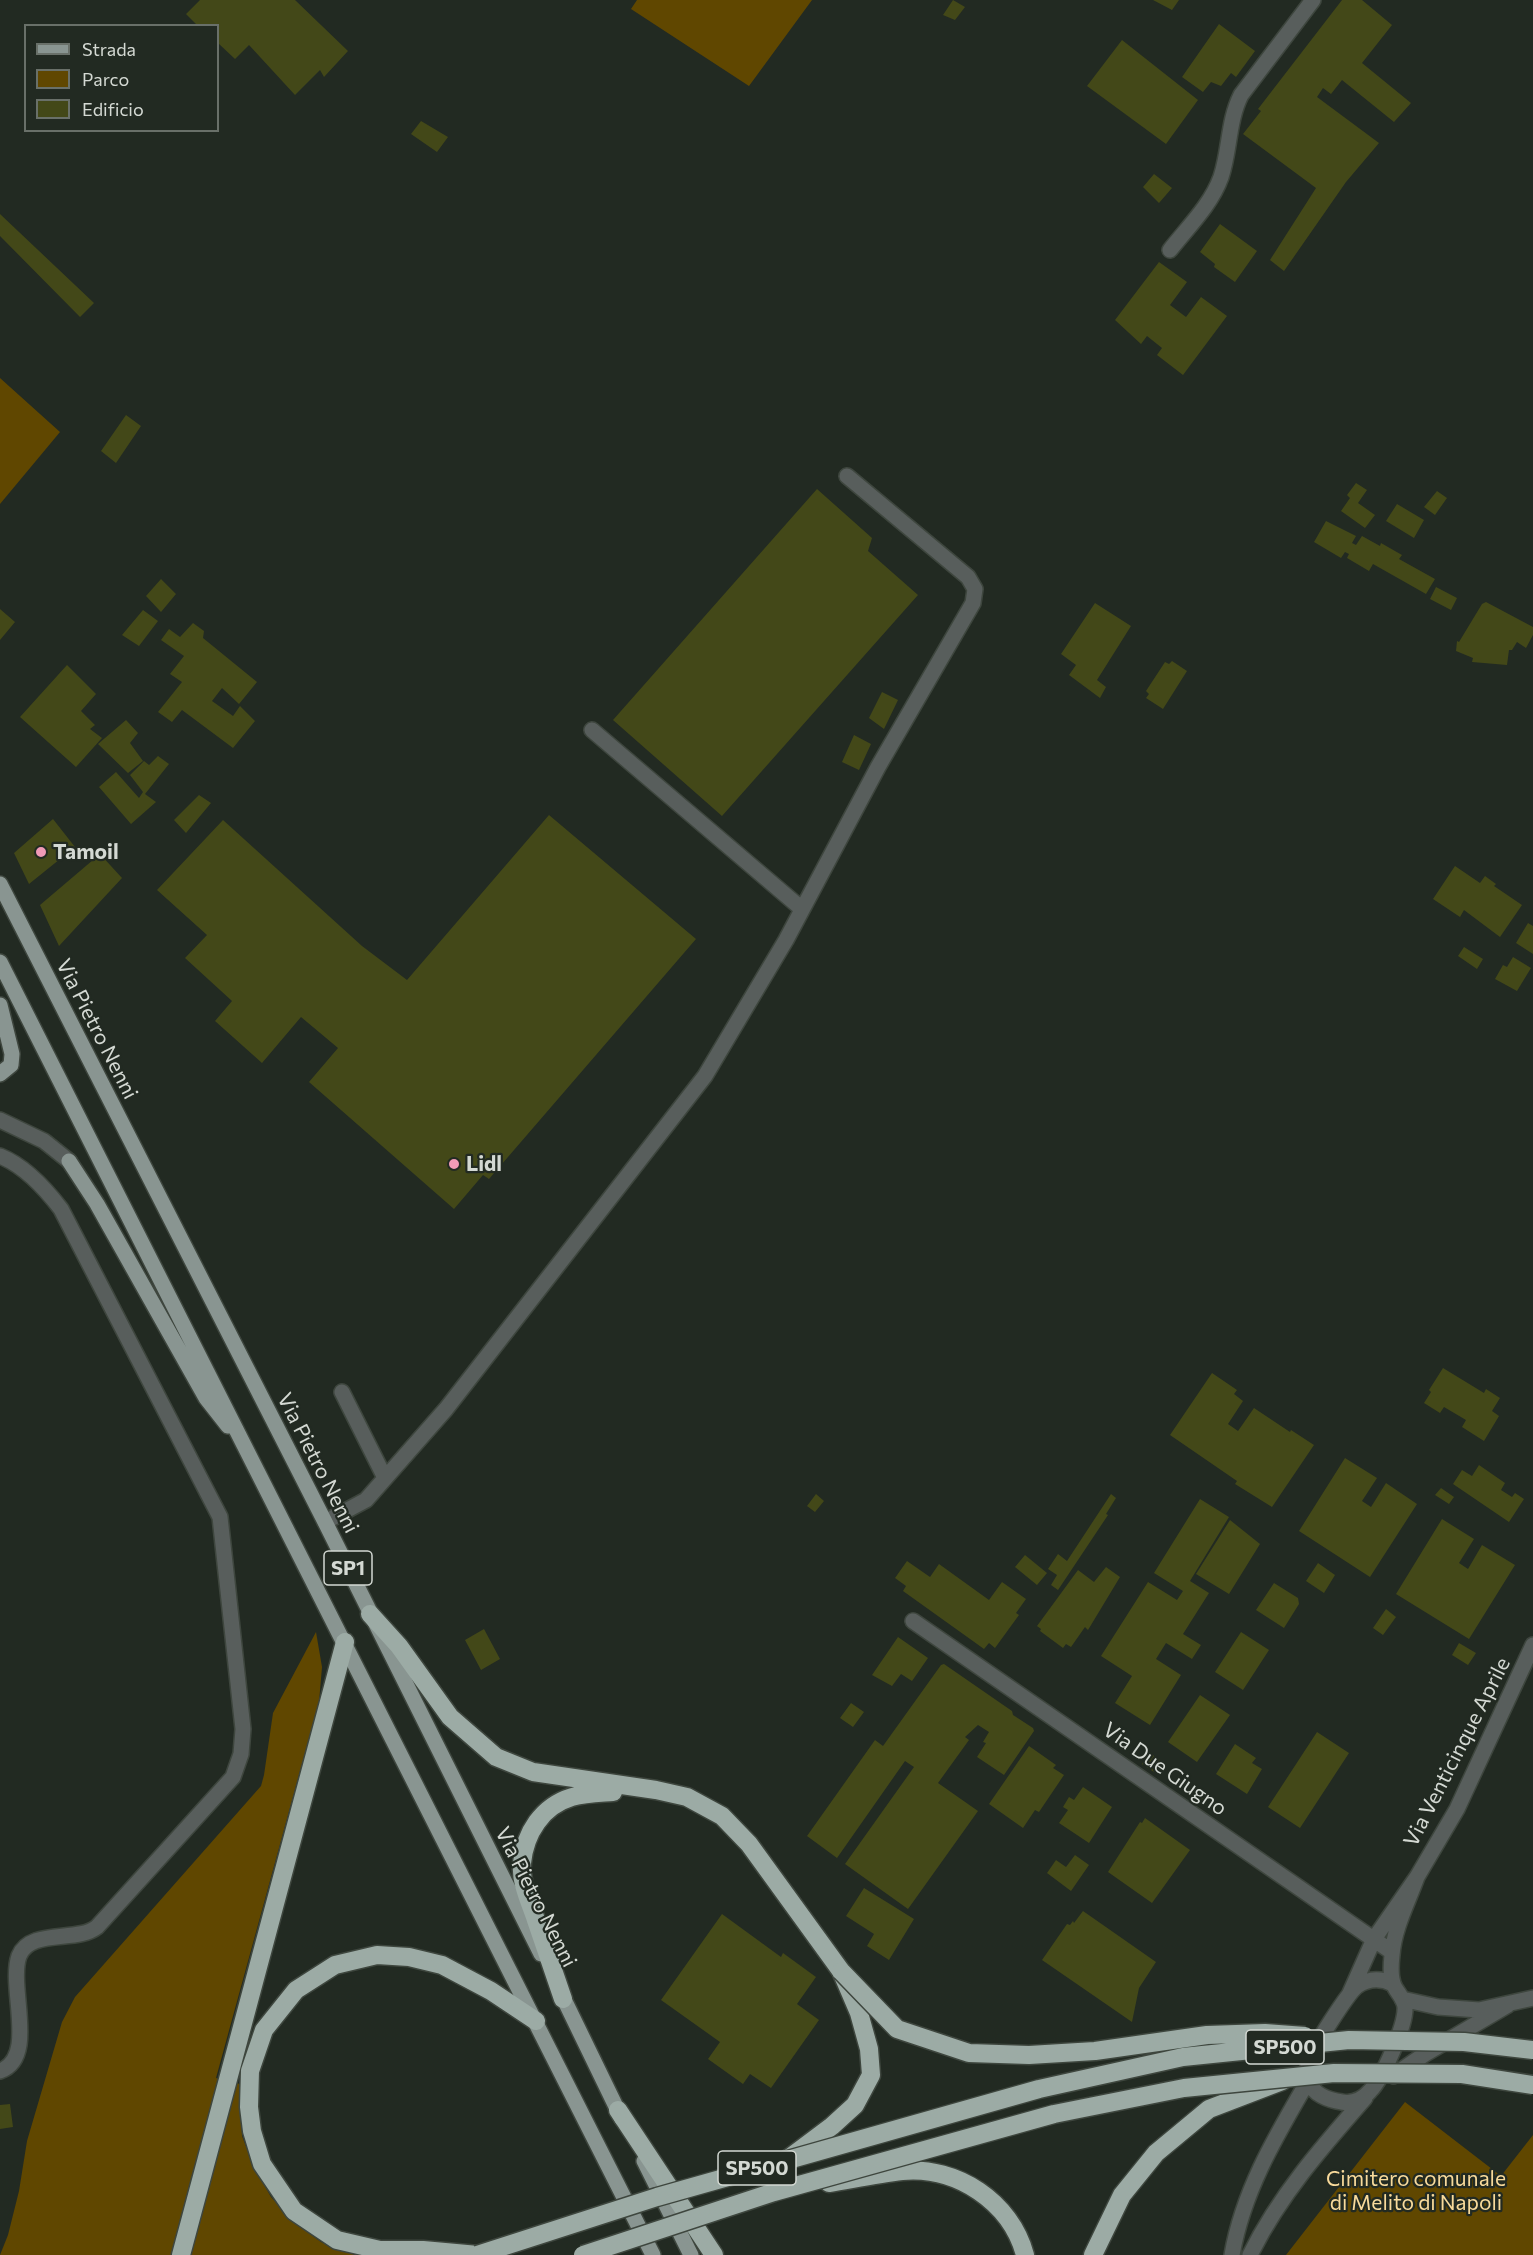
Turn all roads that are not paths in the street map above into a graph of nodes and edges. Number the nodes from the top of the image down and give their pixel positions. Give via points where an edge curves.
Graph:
1 (1313, 0) edge
2 (1170, 250) dead end
3 (847, 476) dead end
4 (592, 730) dead end
5 (0, 884) edge
6 (802, 909) junction
7 (0, 962) edge
8 (0, 1005) edge
9 (0, 1074) edge
10 (0, 1120) edge
11 (0, 1156) edge
12 (69, 1161) joint
13 (342, 1392) dead end
14 (250, 1455) junction
15 (385, 1478) junction
16 (325, 1522) junction
17 (370, 1614) junction
18 (913, 1621) dead end
19 (345, 1642) junction
20 (1533, 1645) edge
21 (656, 1790) junction
22 (1417, 1876) junction
23 (1374, 1940) junction
24 (1392, 1952) junction
25 (841, 1971) junction
26 (1393, 1984) junction
27 (1349, 1995) junction
28 (1533, 1998) edge
29 (563, 1999) junction
30 (1402, 1999) junction
31 (1508, 2005) junction
32 (536, 2021) junction
33 (1349, 2040) junction
34 (1533, 2050) edge
35 (0, 2071) edge
36 (1300, 2079) junction
37 (1533, 2085) edge
38 (1370, 2091) junction
39 (618, 2110) junction
40 (786, 2160) junction
41 (774, 2192) junction
42 (181, 2255) edge
43 (478, 2255) edge
44 (583, 2255) edge
45 (653, 2255) edge
46 (691, 2255) edge
47 (714, 2255) edge
48 (1025, 2255) edge
49 (1093, 2255) edge
50 (1232, 2255) edge
51 (1250, 2255) edge

1 - 2 street via 1241,95 1215,191
3 - 6 street via 968,577 975,596
4 - 6 street
5 - 16 main road, Via Pietro Nenni / SP1
6 - 15 street via 705,1076 446,1409
7 - 14 main road, SP1
8 - 9 main road via 12,1054 11,1065
10 - 12 street via 44,1141
11 - 35 street via 24,1171 61,1209 220,1517 243,1730 241,1754 229,1783 97,1927 89,1933 39,1940 20,1953 15,1976 21,2046 14,2060
12 - 14 main road via 206,1398
13 - 15 street
14 - 19 main road, SP1
15 - 16 street via 366,1500
16 - 17 main road, Via Pietro Nenni / SP1
17 - 21 highway via 399,1646 450,1717 496,1757 533,1772
17 - 29 main road, Via Pietro Nenni / SP1
18 - 23 street, Via Due Giugno
19 - 32 main road, SP1
19 - 42 highway
20 - 22 street, Via Venticinque Aprile via 1457,1809
21 - 25 highway via 687,1797 722,1816 749,1844
21 - 29 highway via 571,1797 545,1812 530,1832 522,1863 524,1885
22 - 23 street, Via Venticinque Aprile
22 - 24 street, Via Venticinque Aprile
23 - 24 street, Via Due Giugno
23 - 27 street, Via Venticinque Aprile
24 - 26 street, Via Venticinque Aprile
25 - 33 highway, bridge via 897,2029 969,2054 1095,2051 1207,2035 1266,2033
25 - 40 highway, bridge via 860,2013 871,2075 855,2105
26 - 27 street via 1377,1979 1358,1986
26 - 30 street
27 - 36 street, Via Venticinque Aprile
28 - 31 street
29 - 39 main road, Via Pietro Nenni / SP1
30 - 31 street via 1479,2010
30 - 38 street via 1404,2018 1399,2036
31 - 38 street
32 - 43 highway via 442,1965 377,1955 335,1965 296,1990 264,2030 250,2071 252,2131 262,2164 294,2211 337,2240 380,2250
32 - 45 main road, SP1
33 - 34 highway, SP500, bridge via 1464,2042
33 - 40 highway, SP500, bridge via 1183,2057 1039,2089
36 - 37 highway, SP500, bridge via 1334,2073 1462,2074
36 - 38 street via 1319,2095 1342,2102 1361,2099
36 - 41 highway, SP500, bridge via 1184,2088 1054,2114
36 - 49 highway, bridge via 1209,2109 1156,2153 1122,2195
36 - 50 street, Via Venticinque Aprile via 1247,2199
38 - 51 street via 1285,2196
39 - 46 main road, Via Pietro Nenni / SP1
39 - 47 highway
40 - 43 highway, SP500, bridge
41 - 44 highway, SP500, bridge
41 - 48 highway, bridge via 903,2171 930,2172 981,2191 1004,2214

